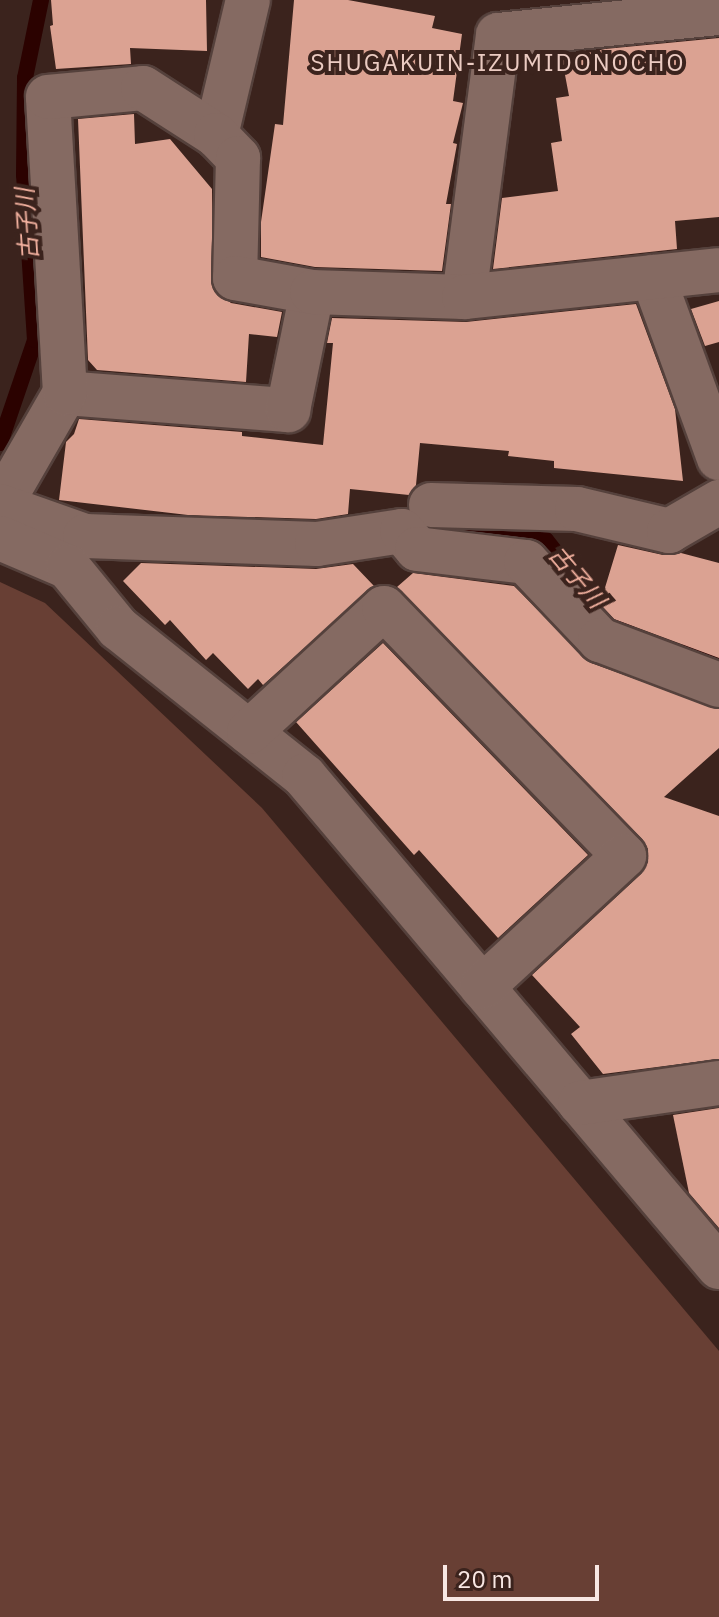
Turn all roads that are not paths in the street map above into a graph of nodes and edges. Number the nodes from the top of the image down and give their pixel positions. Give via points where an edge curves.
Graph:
1 (248, 0) edge
2 (719, 13) edge
3 (216, 135) junction
4 (719, 270) edge
5 (653, 277) junction
6 (312, 292) junction
7 (464, 297) junction
8 (65, 393) junction
9 (719, 458) edge
10 (719, 502) edge
11 (431, 505) dead end
12 (0, 506) edge
13 (0, 538) edge
14 (719, 685) edge
15 (249, 732) junction
16 (482, 987) junction
17 (719, 1083) edge
18 (580, 1103) junction
19 (719, 1267) edge

1 - 3 street
2 - 7 street via 498,35
3 - 6 street via 238,158 235,278
3 - 8 street via 143,88 48,97
4 - 5 street
5 - 7 street
5 - 9 street
6 - 7 street
6 - 8 street via 288,410
8 - 12 street
10 - 11 street via 669,531 577,509
12 - 14 street via 85,536 317,544 402,531 417,549 526,562 600,640
13 - 15 street via 68,567 118,628
15 - 16 street via 304,776
15 - 16 street via 384,608 624,856
16 - 18 street
17 - 18 street
18 - 19 street

